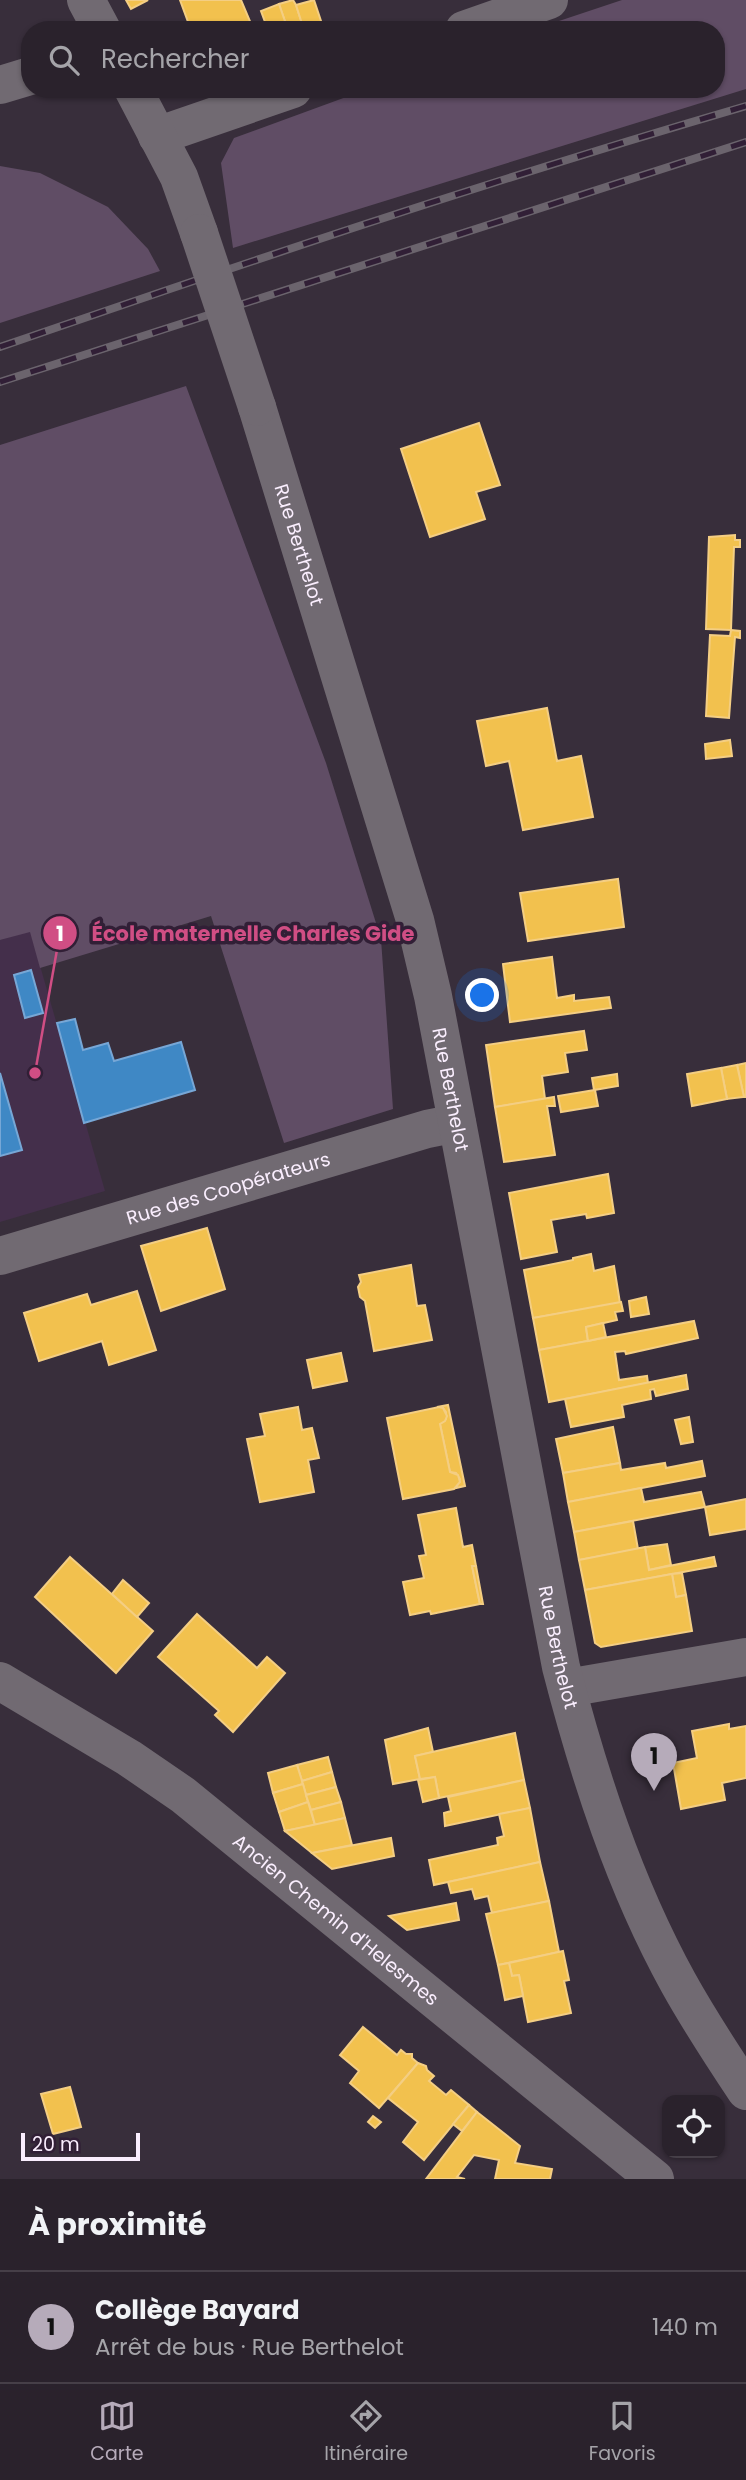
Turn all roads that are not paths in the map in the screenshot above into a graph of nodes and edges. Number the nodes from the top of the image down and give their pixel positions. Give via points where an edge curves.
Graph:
1 (86, 0) edge
2 (550, 0) edge
3 (97, 21) edge
4 (490, 21) edge
5 (21, 79) edge
6 (0, 85) edge
7 (138, 98) edge
8 (267, 98) edge
9 (157, 136) junction
10 (457, 1123) junction
11 (0, 1256) edge
12 (746, 1657) edge
13 (0, 1681) edge
14 (566, 1688) junction
15 (746, 2091) edge
16 (656, 2179) edge

1 - 3 street
2 - 4 street
5 - 6 street
7 - 9 street, Rue Berthelot
8 - 9 street
9 - 10 street, Rue Berthelot, bridge via 200,233 415,920
10 - 11 street, Rue des Coopérateurs
10 - 14 street, Rue Berthelot
12 - 14 street
13 - 16 street, Ancien Chemin d'Helesmes via 183,1795
14 - 15 street, Rue Berthelot via 589,1768 639,1899 677,1981

